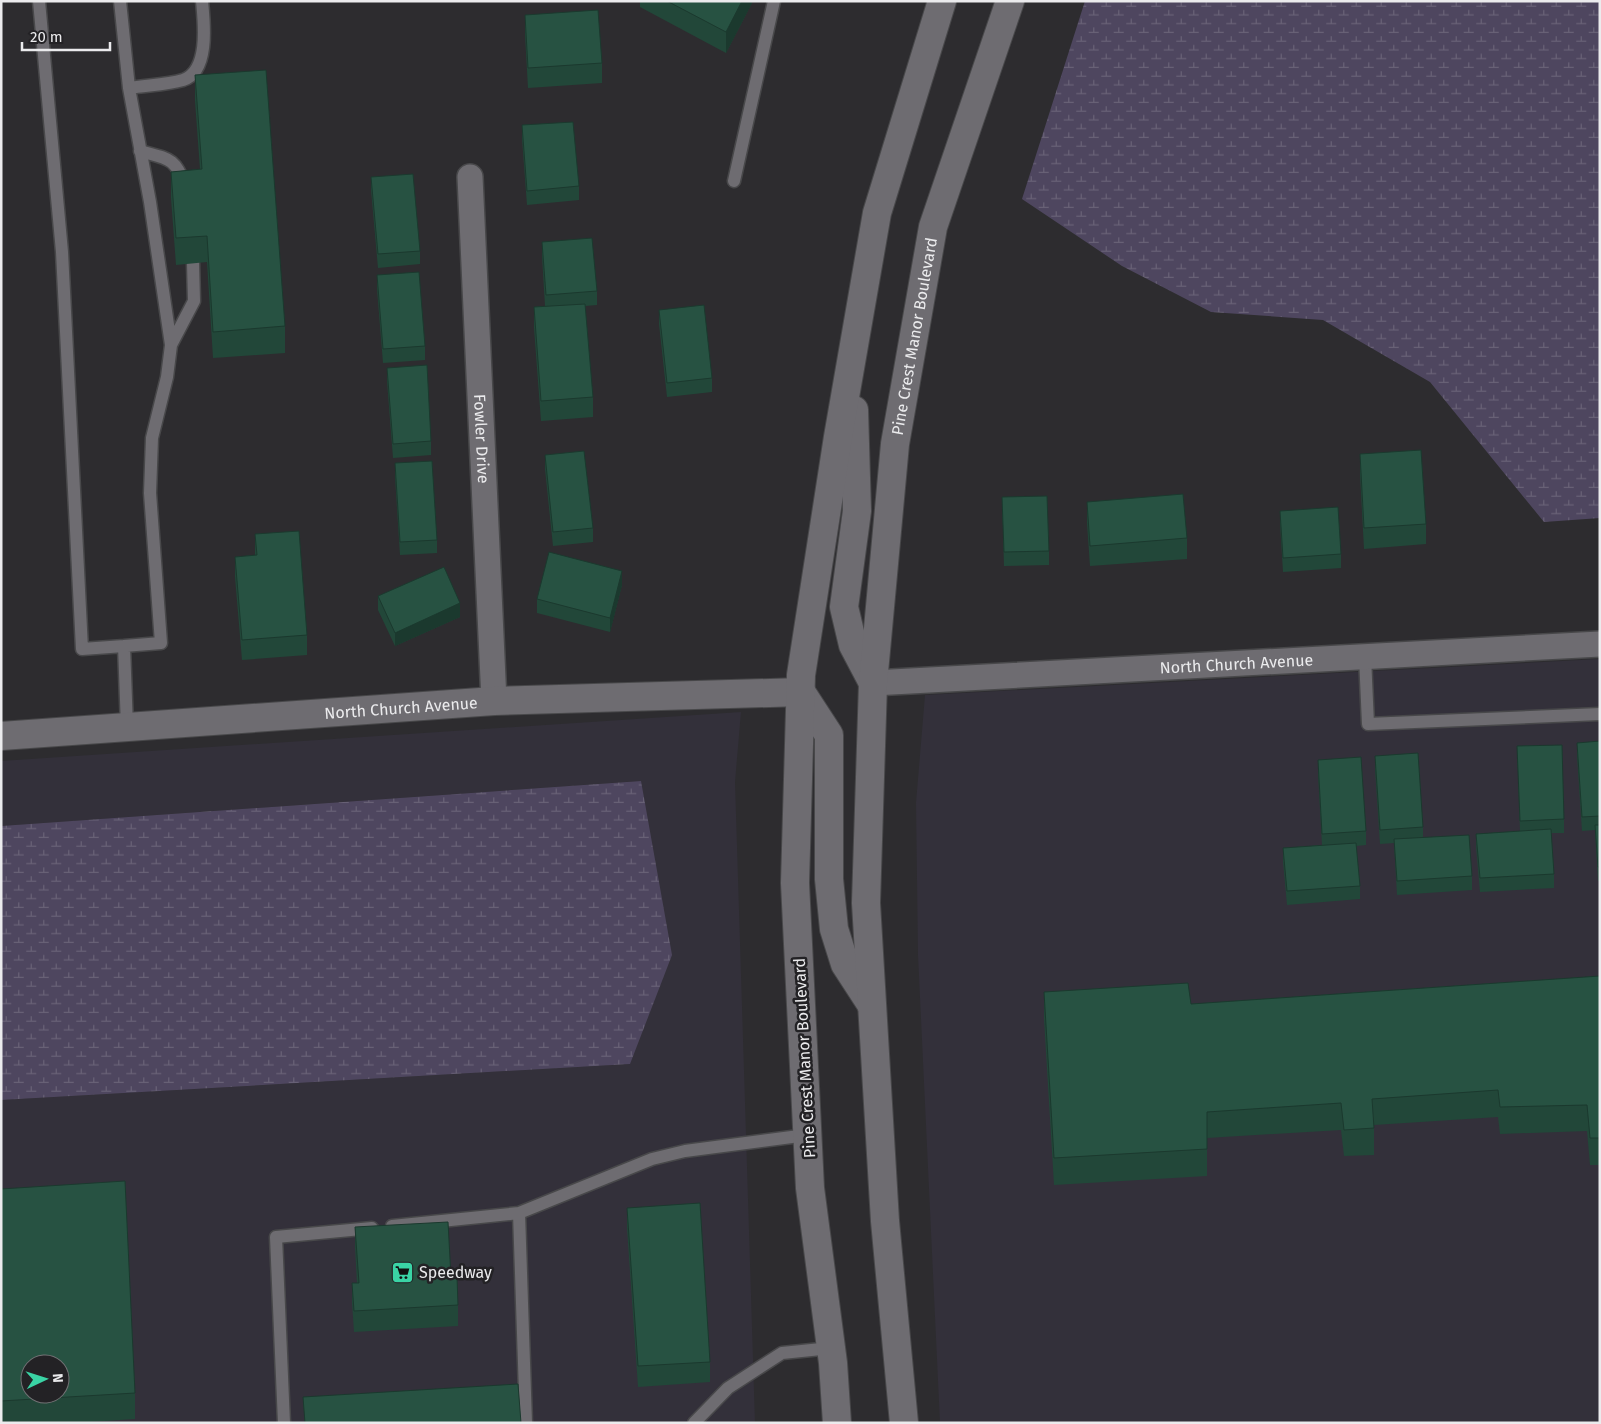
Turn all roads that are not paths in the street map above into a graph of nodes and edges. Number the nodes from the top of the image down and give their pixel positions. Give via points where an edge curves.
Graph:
1 (39, 1) edge
2 (120, 1) edge
3 (202, 1) edge
4 (774, 1) edge
5 (942, 1) edge
6 (1010, 1) edge
7 (129, 88) junction
8 (140, 151) junction
9 (470, 177) dead end
10 (734, 181) dead end
11 (189, 197) edge
12 (193, 263) edge
13 (170, 345) junction
14 (852, 358) junction
15 (1600, 644) edge
16 (124, 646) junction
17 (1365, 657) junction
18 (873, 683) junction
19 (801, 692) junction
20 (494, 701) junction
21 (1600, 714) edge
22 (127, 727) junction
23 (1, 736) edge
24 (872, 1006) junction
25 (807, 1135) junction
26 (519, 1214) junction
27 (831, 1348) junction
28 (284, 1423) edge
29 (526, 1423) edge
30 (694, 1423) edge
31 (837, 1423) edge
32 (904, 1423) edge

1 - 16 lane via 62,252 82,649
2 - 7 lane
3 - 7 lane via 205,39 198,67 185,80
4 - 10 lane
5 - 14 main road, Pine Crest Manor Boulevard via 877,212
6 - 18 main road, Pine Crest Manor Boulevard via 933,227 895,444
7 - 8 lane
8 - 11 lane via 165,158 178,167
8 - 13 lane
9 - 20 street, Fowler Drive
12 - 13 lane via 194,302
13 - 16 lane via 168,377 152,438 150,493 161,643
14 - 18 main road, Pine Crest Manor Boulevard via 857,511 844,607 852,645
14 - 19 main road, Pine Crest Manor Boulevard
15 - 17 street, North Church Avenue
16 - 22 lane
17 - 18 street, North Church Avenue
17 - 21 lane via 1368,724
18 - 24 main road, Pine Crest Manor Boulevard via 866,903
19 - 20 main road, North Church Avenue
19 - 24 main road, Pine Crest Manor Boulevard via 829,735 829,879 834,929 845,964
19 - 25 main road, Pine Crest Manor Boulevard via 795,883
20 - 22 main road, North Church Avenue
22 - 23 main road, North Church Avenue
24 - 32 main road, Pine Crest Manor Boulevard via 884,1221
25 - 26 lane via 686,1151 652,1159
25 - 27 main road, Pine Crest Manor Boulevard via 810,1188
26 - 28 lane via 276,1237
26 - 29 lane
27 - 30 lane via 782,1353 728,1388
27 - 31 main road, Pine Crest Manor Boulevard

